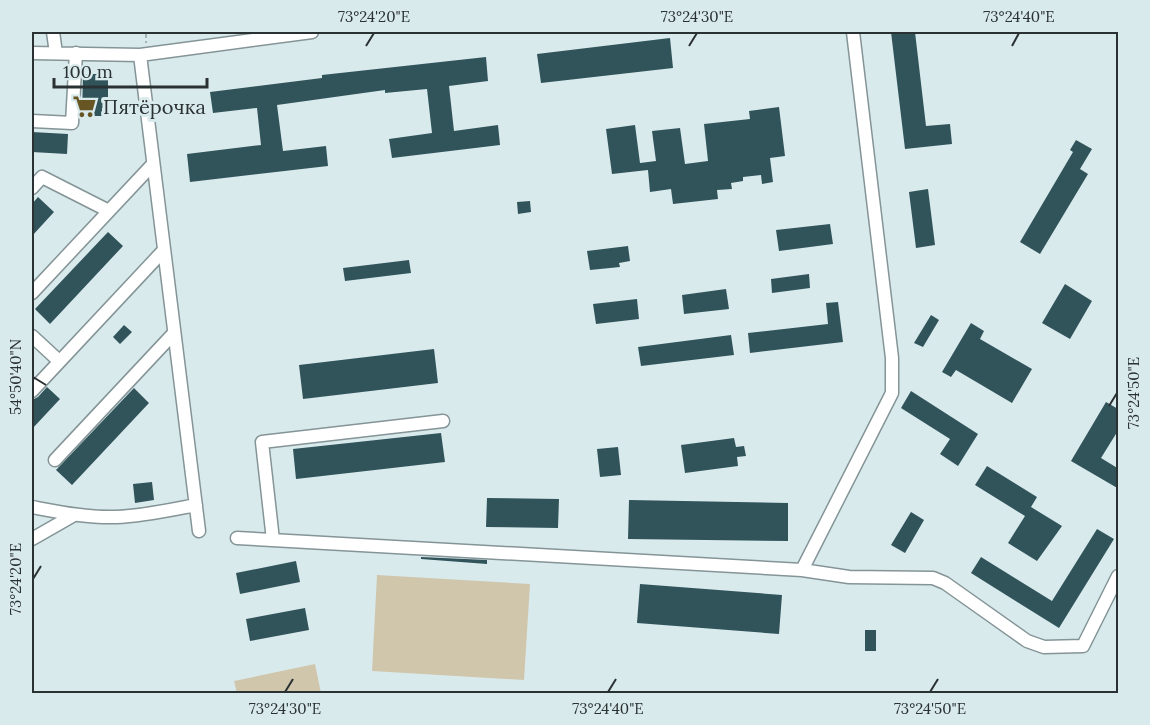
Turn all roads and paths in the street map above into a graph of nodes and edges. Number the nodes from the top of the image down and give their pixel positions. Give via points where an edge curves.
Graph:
1 (53, 32) edge
2 (312, 32) edge
3 (854, 32) edge
4 (250, 35) edge
5 (32, 53) edge
6 (56, 53) junction
7 (76, 53) junction
8 (140, 55) junction
9 (32, 121) edge
10 (153, 164) junction
11 (32, 188) edge
12 (109, 211) junction
13 (164, 250) junction
14 (32, 293) edge
15 (174, 333) junction
16 (32, 336) edge
17 (59, 361) junction
18 (32, 390) edge
19 (443, 422) dead end
20 (55, 460) dead end
21 (196, 505) junction
22 (32, 507) edge
23 (74, 515) junction
24 (199, 531) dead end
25 (237, 538) dead end
26 (32, 539) edge
27 (273, 540) junction
28 (802, 570) junction
29 (1119, 576) edge

1 - 6 street
2 - 4 street
3 - 28 street via 892,358 892,393
4 - 8 street
5 - 6 street
6 - 7 street
7 - 8 street
7 - 9 street via 72,123
8 - 10 street
10 - 12 street
10 - 13 street
11 - 12 street via 42,177
12 - 14 street
13 - 15 street
13 - 17 street
15 - 20 street
15 - 21 street
16 - 17 street
17 - 18 street
19 - 27 street via 262,442
21 - 23 street via 116,517
21 - 24 street
22 - 23 street
23 - 26 street
25 - 27 street
27 - 28 street
28 - 29 street via 849,577 933,578 1027,641 1068,648 1083,646

